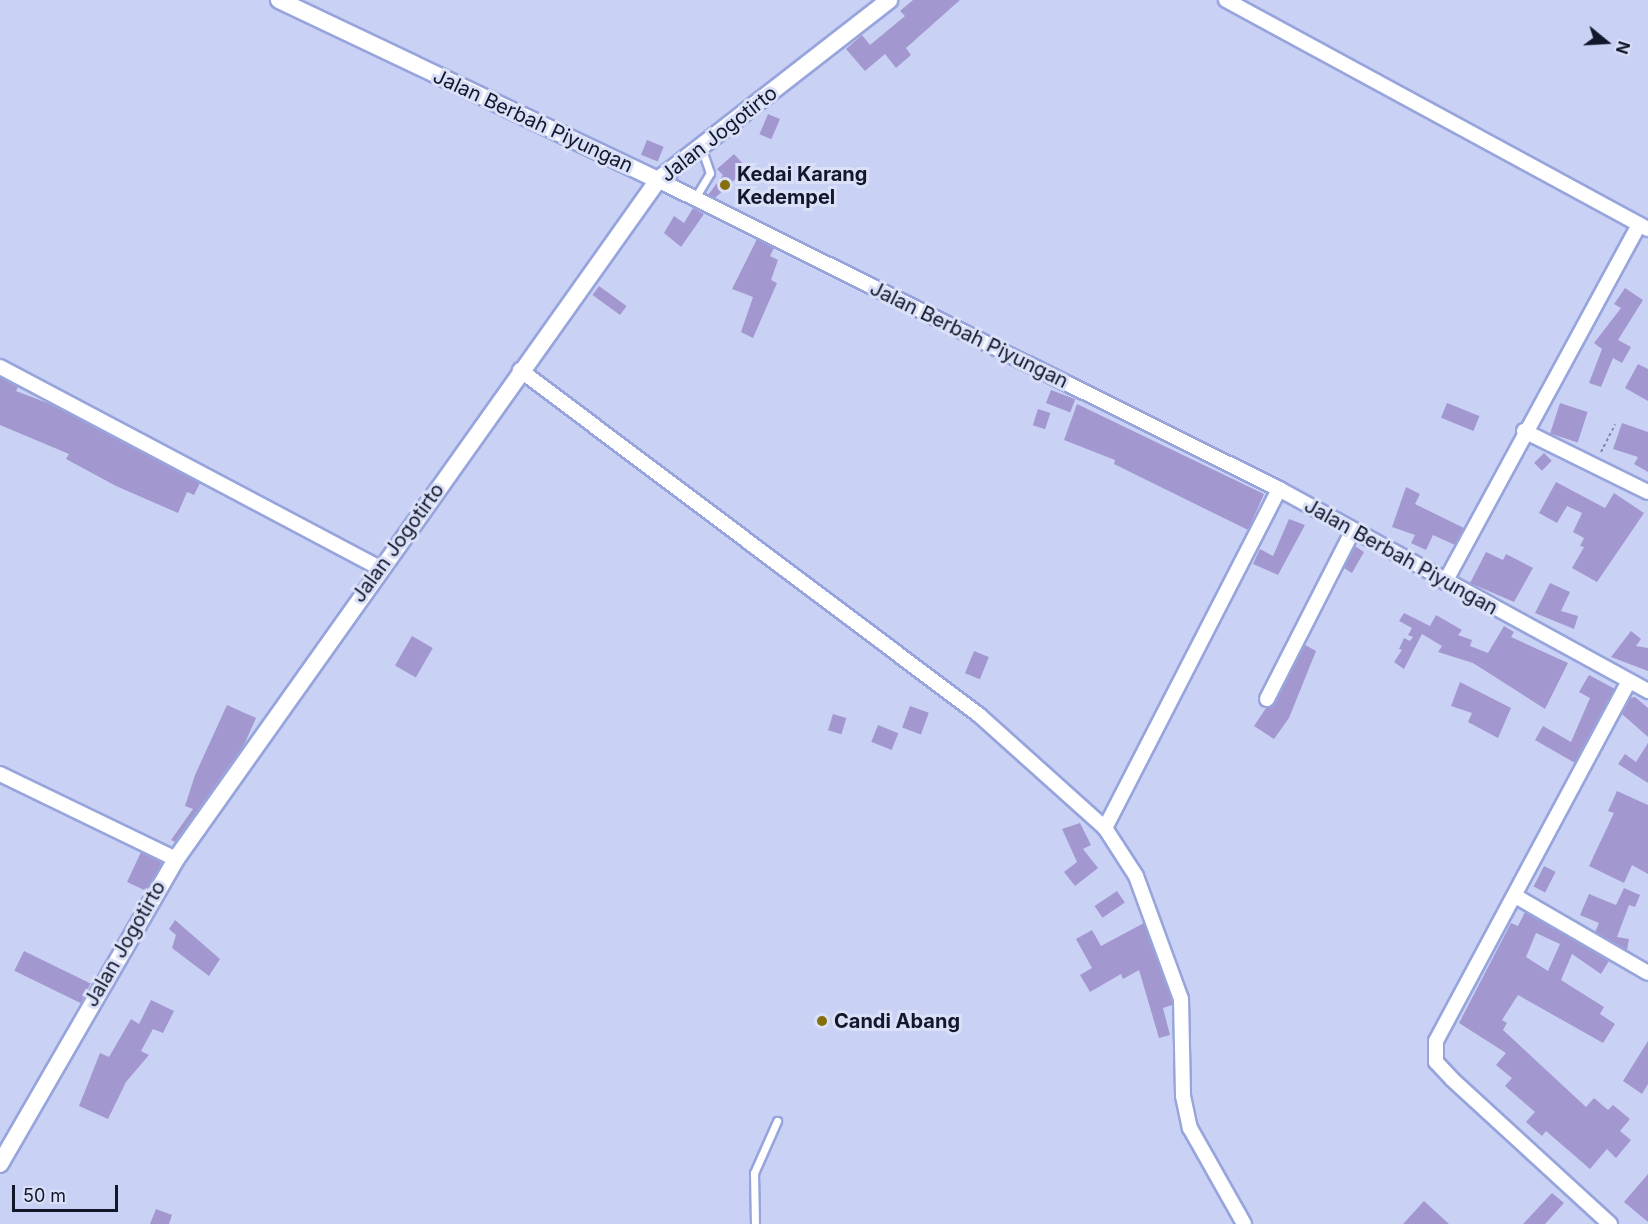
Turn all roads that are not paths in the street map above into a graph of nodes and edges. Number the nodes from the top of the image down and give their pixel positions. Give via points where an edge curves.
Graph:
1 (279, 0) edge
2 (889, 0) edge
3 (1226, 0) edge
4 (701, 147) junction
5 (658, 180) junction
6 (695, 199) junction
7 (1644, 227) edge
8 (0, 367) edge
9 (520, 370) junction
10 (1524, 431) junction
11 (1279, 489) junction
12 (1648, 492) edge
13 (1353, 530) junction
14 (379, 567) junction
15 (1445, 582) junction
16 (1629, 681) junction
17 (1648, 691) edge
18 (1267, 699) dead end
19 (0, 774) edge
20 (1105, 828) junction
21 (176, 859) junction
22 (1516, 897) junction
23 (1648, 973) edge
24 (777, 1120) dead end
25 (0, 1164) edge
26 (755, 1224) edge
27 (1244, 1224) edge
28 (1610, 1224) edge

1 - 5 street, Jalan Berbah Piyungan
2 - 4 street, Jalan Jogotirto
3 - 7 street
4 - 5 street, Jalan Jogotirto
4 - 6 lane via 710,173
5 - 6 street, Jalan Berbah Piyungan
5 - 9 street, Jalan Jogotirto
6 - 11 street, Jalan Berbah Piyungan
7 - 10 street
8 - 14 street
9 - 14 street, Jalan Jogotirto
9 - 20 street via 979,715
10 - 12 street
10 - 15 street
11 - 13 street, Jalan Berbah Piyungan
11 - 20 street
13 - 15 street, Jalan Berbah Piyungan
13 - 18 street
14 - 21 street, Jalan Jogotirto
15 - 16 street, Jalan Berbah Piyungan
16 - 17 street, Jalan Berbah Piyungan
16 - 22 street
19 - 21 street
20 - 27 street via 1136,876 1181,999 1183,1096 1190,1128
21 - 25 street, Jalan Jogotirto
22 - 23 street
22 - 28 street via 1444,1020 1436,1041 1436,1062
24 - 26 lane via 754,1173

